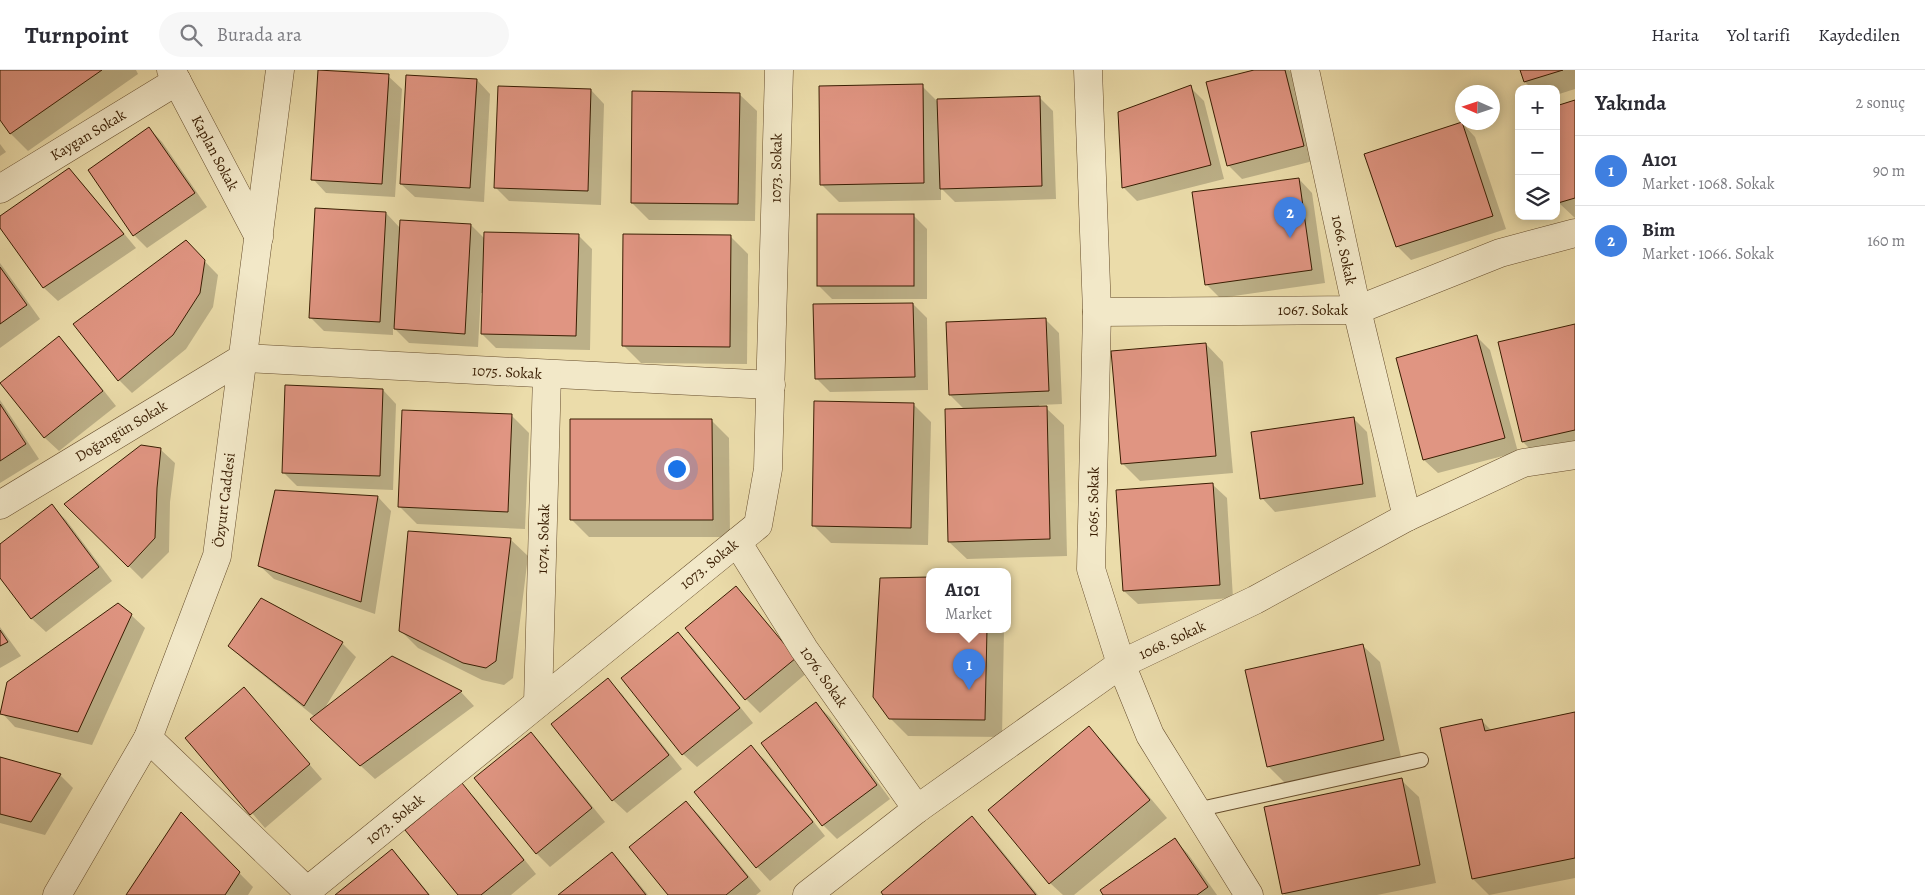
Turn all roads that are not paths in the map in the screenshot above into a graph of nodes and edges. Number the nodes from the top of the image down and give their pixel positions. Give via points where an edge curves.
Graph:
1 (280, 70) edge
2 (779, 70) edge
3 (1088, 70) edge
4 (1305, 70) edge
5 (174, 75) edge
6 (0, 189) edge
7 (1575, 233) edge
8 (259, 237) junction
9 (1357, 310) junction
10 (1097, 312) junction
11 (243, 358) junction
12 (547, 374) junction
13 (770, 386) junction
14 (1575, 454) edge
15 (0, 505) edge
16 (1407, 517) junction
17 (737, 542) junction
18 (1120, 664) junction
19 (538, 703) junction
20 (148, 738) junction
21 (1421, 760) dead end
22 (917, 809) junction
23 (1196, 810) junction
24 (308, 893) edge
25 (57, 895) edge
26 (807, 895) edge
27 (1249, 895) edge

1 - 8 street, Özyurt Caddesi
2 - 13 street, 1073. Sokak
3 - 10 street, 1065. Sokak
4 - 9 street, 1066. Sokak
5 - 6 street, Kaygan Sokak
5 - 8 street, Kaplan Sokak
7 - 9 street, 1067. Sokak via 1500,253
8 - 11 street, Özyurt Caddesi
9 - 10 street, 1067. Sokak
9 - 16 street, 1066. Sokak
10 - 18 street, 1065. Sokak via 1091,569
11 - 12 street, 1075. Sokak
11 - 15 street, Doğangün Sokak
11 - 20 street, Özyurt Caddesi via 217,556
12 - 13 street, 1075. Sokak
12 - 19 street, 1074. Sokak
13 - 17 street, 1073. Sokak via 768,469 758,525
14 - 16 street, 1068. Sokak via 1523,463
16 - 18 street, 1068. Sokak via 1255,600
17 - 19 street, 1073. Sokak
17 - 22 street, 1076. Sokak via 804,649
18 - 22 street, 1068. Sokak
18 - 23 street, 1065. Sokak via 1150,735
19 - 24 street, 1073. Sokak
20 - 24 street
20 - 25 street, Özyurt Caddesi
21 - 23 lane
22 - 26 street, 1068. Sokak
23 - 27 street, 1065. Sokak

